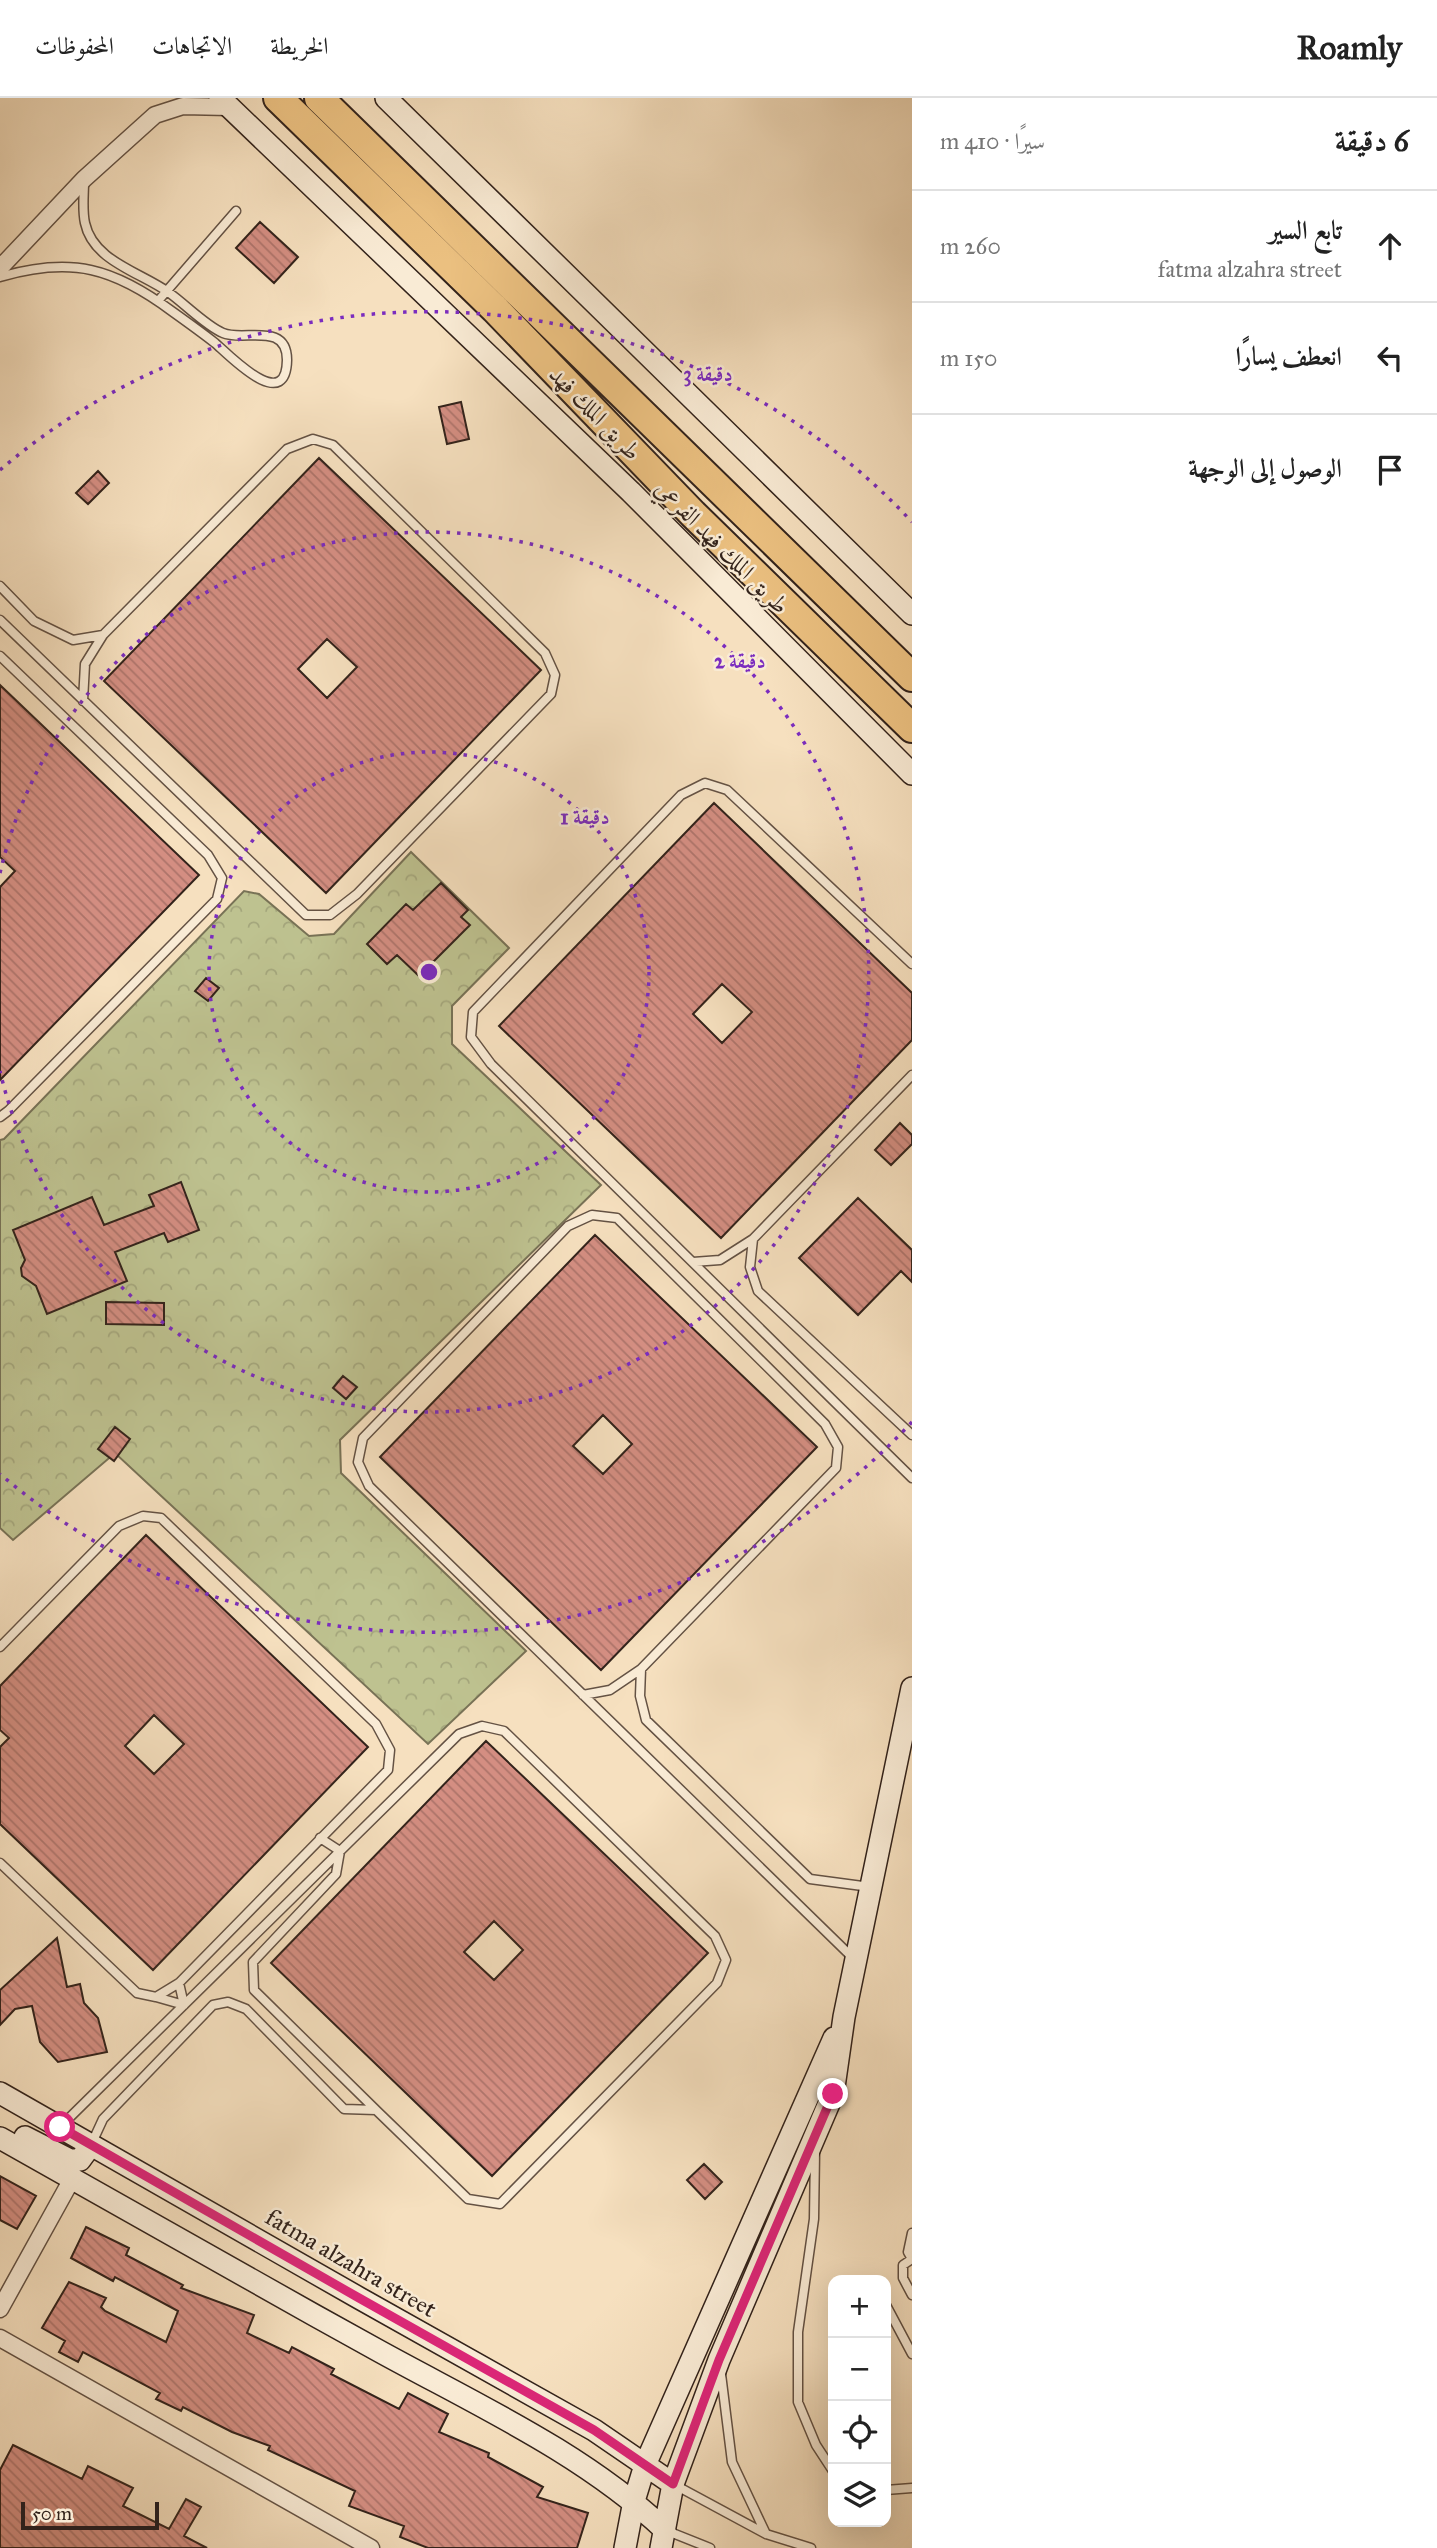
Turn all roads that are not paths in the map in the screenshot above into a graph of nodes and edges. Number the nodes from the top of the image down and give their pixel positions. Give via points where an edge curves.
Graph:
1 (278, 98) edge
2 (319, 98) edge
3 (386, 98) edge
4 (225, 103) edge
5 (84, 179) junction
6 (236, 211) dead end
7 (0, 268) edge
8 (0, 277) edge
9 (167, 290) junction
10 (158, 300) junction
11 (224, 334) junction
12 (216, 344) junction
13 (0, 586) edge
14 (912, 614) edge
15 (0, 620) edge
16 (103, 635) junction
17 (0, 656) edge
18 (912, 677) edge
19 (83, 701) junction
20 (912, 727) edge
21 (912, 774) edge
22 (912, 964) edge
23 (912, 1074) edge
24 (0, 1117) edge
25 (753, 1239) junction
26 (693, 1262) junction
27 (912, 1435) edge
28 (912, 1478) edge
29 (0, 1647) edge
30 (641, 1669) junction
31 (912, 1688) edge
32 (583, 1695) junction
33 (320, 1838) junction
34 (340, 1851) junction
35 (0, 1863) edge
36 (870, 1888) junction
37 (855, 1960) junction
38 (179, 1983) junction
39 (156, 1997) junction
40 (844, 2017) junction
41 (0, 2092) edge
42 (376, 2110) junction
43 (60, 2127) junction
44 (0, 2128) edge
45 (816, 2134) junction
46 (0, 2138) edge
47 (91, 2144) junction
48 (72, 2179) junction
49 (912, 2233) edge
50 (912, 2259) edge
51 (912, 2295) edge
52 (0, 2309) edge
53 (891, 2314) edge
54 (0, 2338) edge
55 (912, 2354) edge
56 (719, 2360) junction
57 (828, 2464) edge
58 (645, 2465) junction
59 (673, 2484) junction
60 (912, 2488) edge
61 (891, 2490) edge
62 (634, 2501) junction
63 (766, 2534) junction
64 (663, 2539) edge
65 (371, 2548) edge
66 (625, 2548) edge
67 (710, 2548) edge
68 (811, 2548) edge

1 - 20 highway, طريق الملك فهد
2 - 18 highway, طريق الملك فهد
3 - 14 street
4 - 5 street via 183,106 155,115
4 - 21 street, طريق الملك فهد الفرعي via 631,492
5 - 7 street
5 - 9 lane via 83,214 92,241 124,267
6 - 9 lane
8 - 10 lane via 25,270 83,267 125,280
9 - 10 lane
9 - 11 lane
10 - 12 lane
11 - 12 lane
11 - 12 lane via 276,338 285,349 285,373 272,383 263,382
13 - 16 lane via 34,621 73,640
15 - 19 lane
16 - 19 lane via 85,664
16 - 19 lane via 287,449 313,439 333,445 545,653 555,675 551,694 357,894 330,915 306,915
17 - 24 lane via 208,855 222,878 216,899
22 - 26 lane via 727,790 705,783 681,795 474,1012 471,1037 491,1064
23 - 25 lane
25 - 26 lane via 720,1260
25 - 27 lane via 751,1267 758,1292
26 - 28 lane
29 - 33 lane via 119,1526 143,1516 160,1518 376,1724 390,1750 388,1769
30 - 32 lane via 610,1690
30 - 32 lane via 836,1468 838,1447 825,1424 617,1218 592,1215 568,1226 363,1438 358,1462 369,1486
30 - 36 lane via 640,1696 646,1720 810,1879
31 - 36 street
32 - 37 lane
33 - 34 lane
33 - 38 lane
34 - 42 lane via 336,1874 253,1962 254,1990
34 - 42 lane via 459,1734 482,1726 504,1731 715,1936 726,1960 717,1983 500,2204 468,2199
34 - 43 lane
35 - 39 lane via 137,1993
36 - 37 street
37 - 40 street
38 - 39 lane
38 - 39 lane via 184,2005
40 - 45 street via 833,2094
40 - 58 street
41 - 43 street, fatma alzahra street
42 - 47 lane via 344,2109 246,2009 228,2002 213,2006 103,2119
43 - 47 street, fatma alzahra street
44 - 47 street via 71,2160 80,2160
45 - 56 street
45 - 57 lane via 814,2219 798,2332 798,2402
46 - 48 street
47 - 58 street, fatma alzahra street via 594,2430
48 - 52 street
48 - 62 street via 564,2453
49 - 50 lane via 908,2252
50 - 51 lane via 903,2265 903,2278
53 - 55 lane
54 - 65 street
56 - 59 street
56 - 63 lane via 732,2462
58 - 59 street, fatma alzahra street
58 - 62 street
59 - 63 lane
59 - 64 street
60 - 61 lane
62 - 64 street
62 - 66 street
63 - 68 lane
64 - 67 lane

